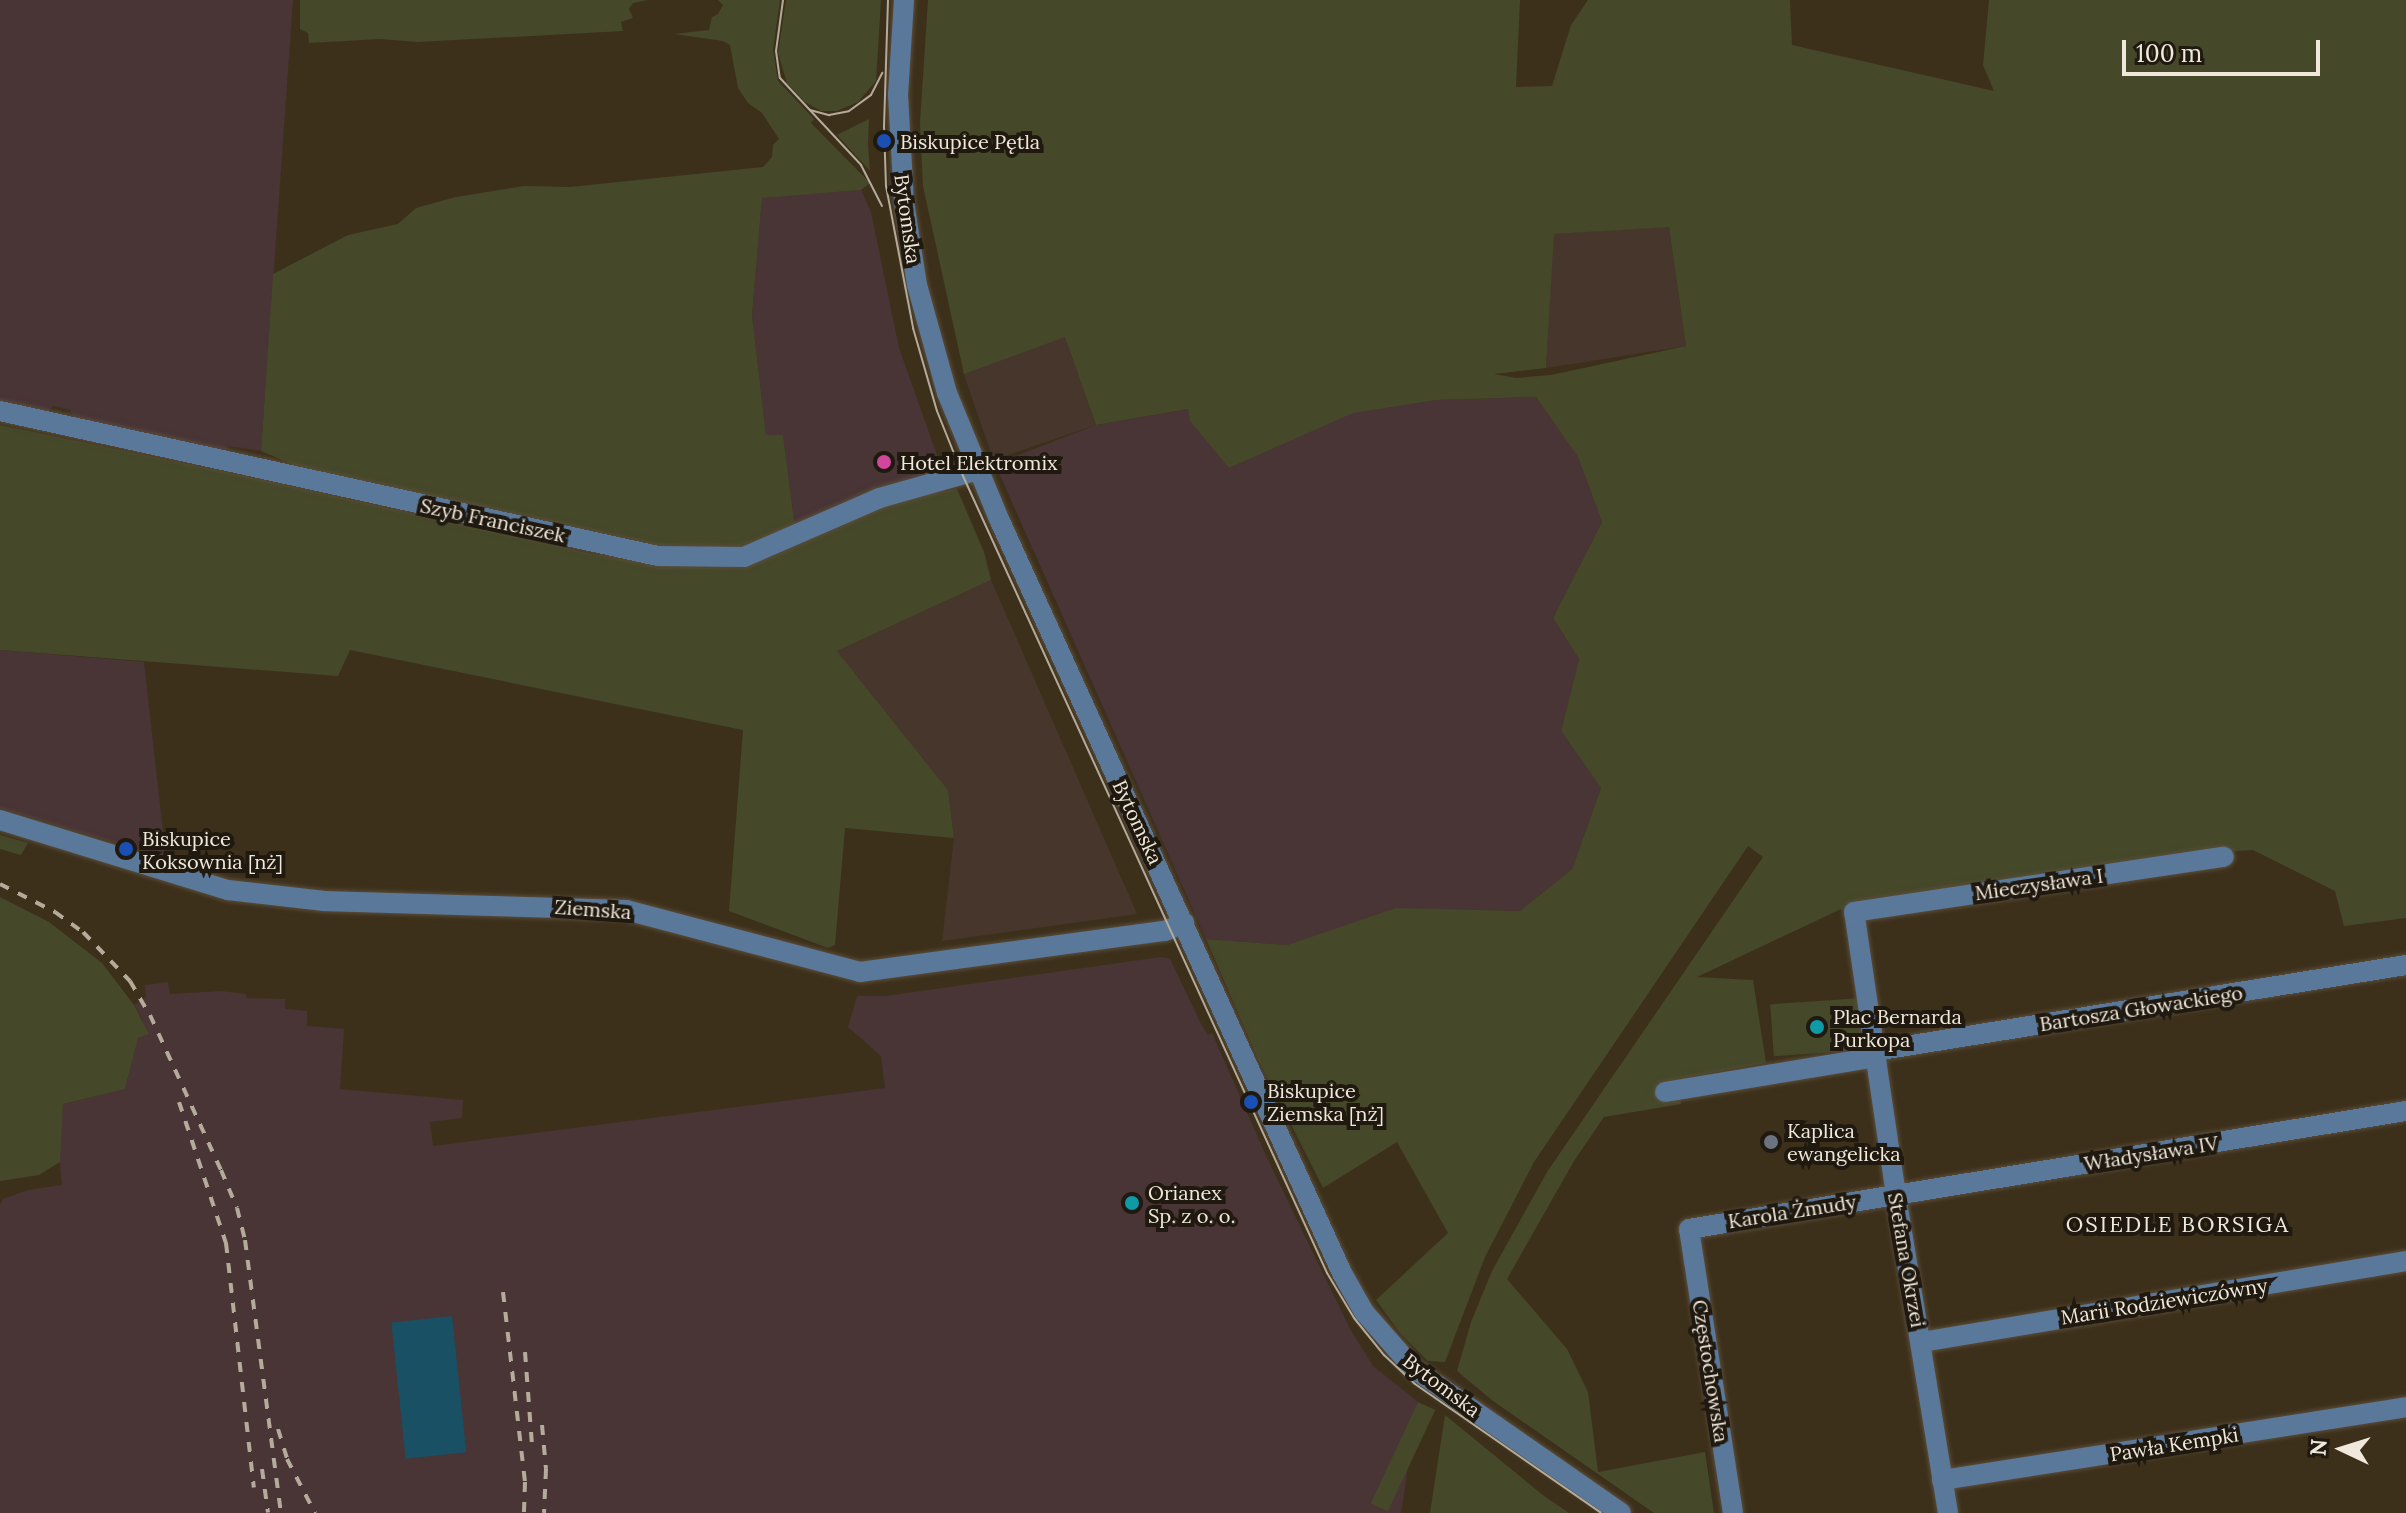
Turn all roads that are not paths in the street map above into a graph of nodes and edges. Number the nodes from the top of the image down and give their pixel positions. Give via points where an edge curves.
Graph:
1 (904, 0) edge
2 (0, 411) edge
3 (978, 470) junction
4 (0, 820) edge
5 (2224, 857) dead end
6 (1854, 912) joint
7 (1184, 923) junction
8 (2406, 965) edge
9 (1876, 1054) junction
10 (1665, 1092) dead end
11 (2406, 1111) edge
12 (1896, 1195) junction
13 (1689, 1229) joint
14 (2406, 1261) edge
15 (1922, 1342) junction
16 (2406, 1407) edge
17 (1942, 1480) junction
18 (1621, 1513) edge
19 (1733, 1513) edge
20 (1948, 1513) edge

1 - 3 street, Bytomska via 898,115 909,242 933,350
2 - 3 street, Szyb Franciszek via 658,556 744,557 880,498
3 - 7 street, Bytomska
4 - 7 street, Ziemska via 239,892 324,901 626,910 860,972 1165,931
5 - 6 street, Mieczysława I
6 - 9 street, Stefana Okrzei
7 - 18 street, Bytomska via 1342,1273 1385,1339 1414,1369
8 - 9 street, Bartosza Głowackiego
9 - 10 street
9 - 12 street, Stefana Okrzei
11 - 12 street, Władysława IV
12 - 13 street, Karola Żmudy
12 - 15 street, Stefana Okrzei
13 - 19 street, Częstochowska
14 - 15 street, Marii Rodziewiczówny
15 - 17 street, Stefana Okrzei
16 - 17 street, Pawła Kempki
17 - 20 street, Stefana Okrzei

